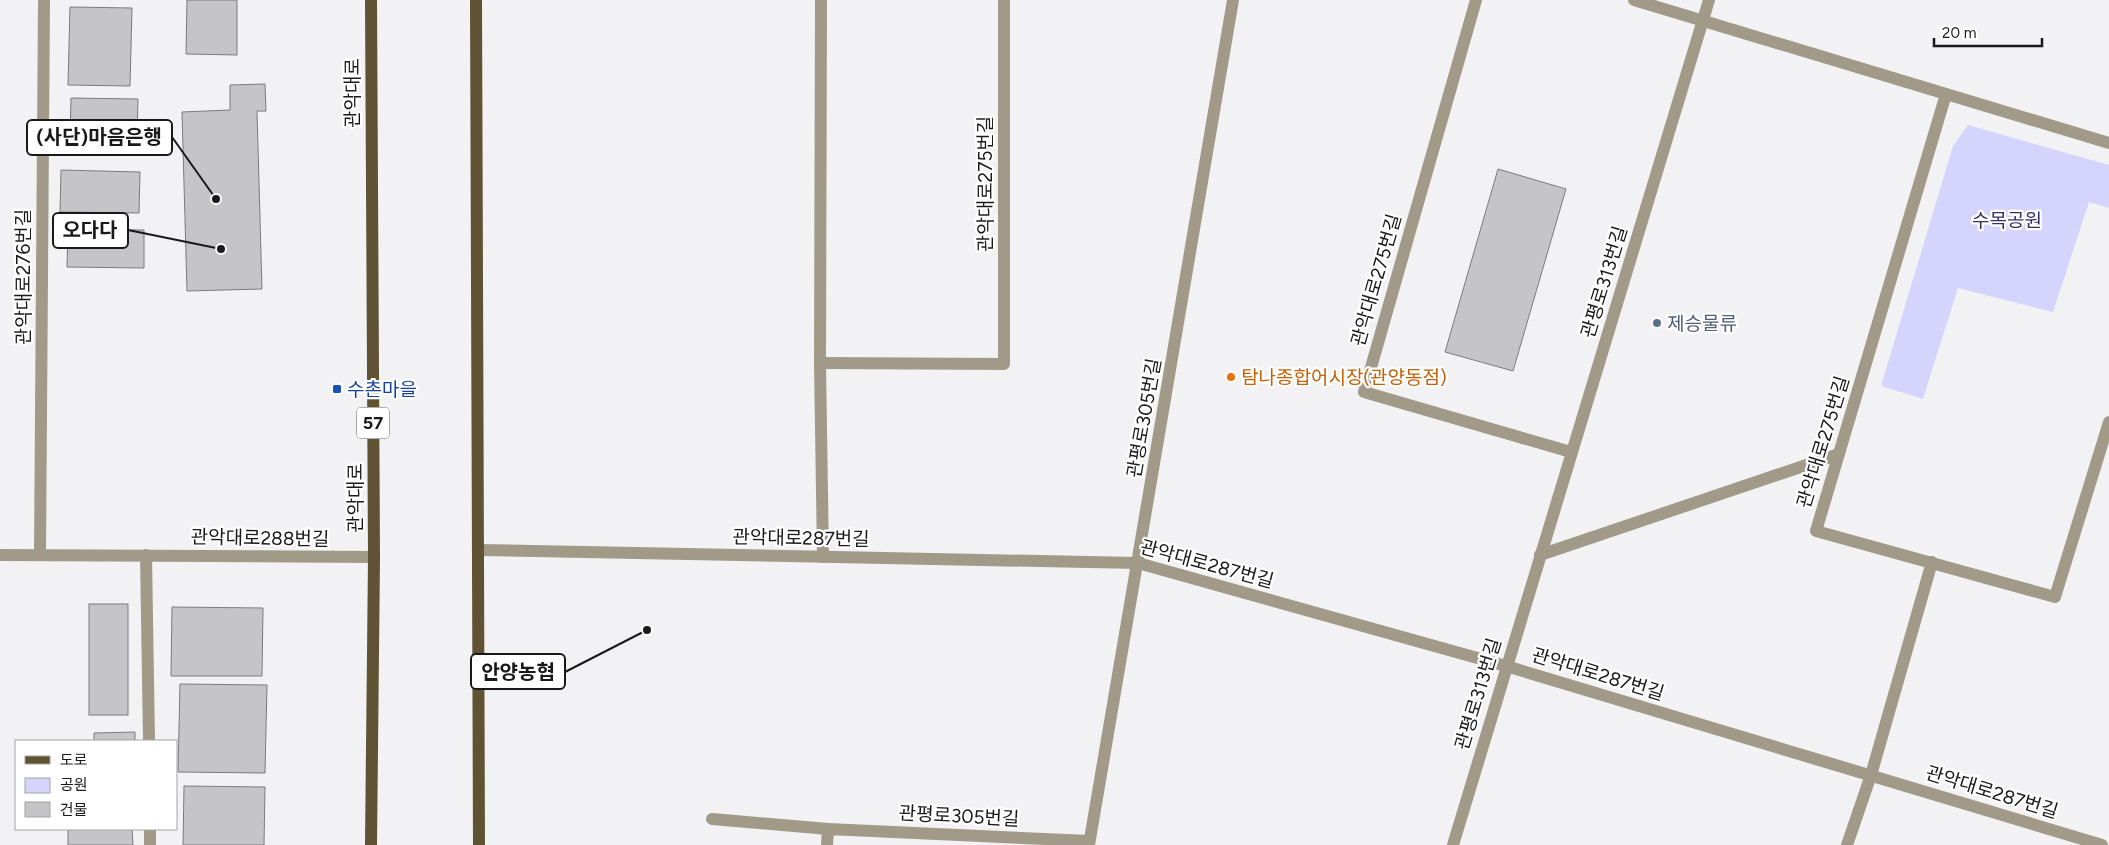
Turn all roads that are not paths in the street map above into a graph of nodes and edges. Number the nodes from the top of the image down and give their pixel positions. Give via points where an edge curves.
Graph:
1 (44, 0) edge
2 (371, 0) edge
3 (476, 0) edge
4 (821, 0) edge
5 (1004, 0) edge
6 (1233, 0) edge
7 (1476, 0) edge
8 (1634, 0) edge
9 (1709, 0) edge
10 (1704, 20) junction
11 (1946, 94) junction
12 (2109, 143) edge
13 (820, 363) junction
14 (2109, 422) edge
15 (1571, 452) junction
16 (1838, 454) junction
17 (479, 550) junction
18 (40, 554) junction
19 (0, 555) edge
20 (146, 555) junction
21 (1540, 555) junction
22 (374, 557) junction
23 (823, 557) junction
24 (1932, 562) junction
25 (1138, 563) junction
26 (1506, 666) junction
27 (149, 740) edge
28 (1871, 775) junction
29 (712, 819) dead end
30 (828, 829) junction
31 (150, 830) edge
32 (1089, 843) edge
33 (150, 845) edge
34 (371, 845) edge
35 (479, 845) edge
36 (828, 845) edge
37 (1453, 845) edge
38 (1848, 845) edge
39 (2102, 845) edge

1 - 18 street, 관악대로276번길
2 - 22 main road, 관악대로 / 57
3 - 17 main road
4 - 13 street
5 - 13 street, 관악대로275번길 via 1004,364
6 - 25 street, 관평로305번길
7 - 15 street, 관악대로275번길 via 1364,392
8 - 10 street
9 - 10 street, 관평로313번길
10 - 11 street
10 - 15 street, 관평로313번길
11 - 12 street
11 - 16 street, 관악대로275번길
13 - 23 street
14 - 24 street, 관악대로275번길 via 2055,597
15 - 21 street, 관평로313번길
16 - 21 street
16 - 24 street, 관악대로275번길 via 1816,531
17 - 23 street, 관악대로287번길
17 - 35 main road
18 - 19 street, 관악대로288번길
18 - 20 street, 관악대로288번길
20 - 22 street, 관악대로288번길
20 - 27 street
21 - 26 street, 관평로313번길
22 - 34 main road, 관악대로 / 57
23 - 25 street, 관악대로287번길
24 - 28 street
25 - 26 street, 관악대로287번길
25 - 32 street, 관평로305번길
26 - 28 street, 관악대로287번길
26 - 37 street, 관평로313번길
28 - 38 street
28 - 39 street, 관악대로287번길
29 - 30 street, 관평로305번길
30 - 32 street, 관평로305번길
30 - 36 street
31 - 33 street

